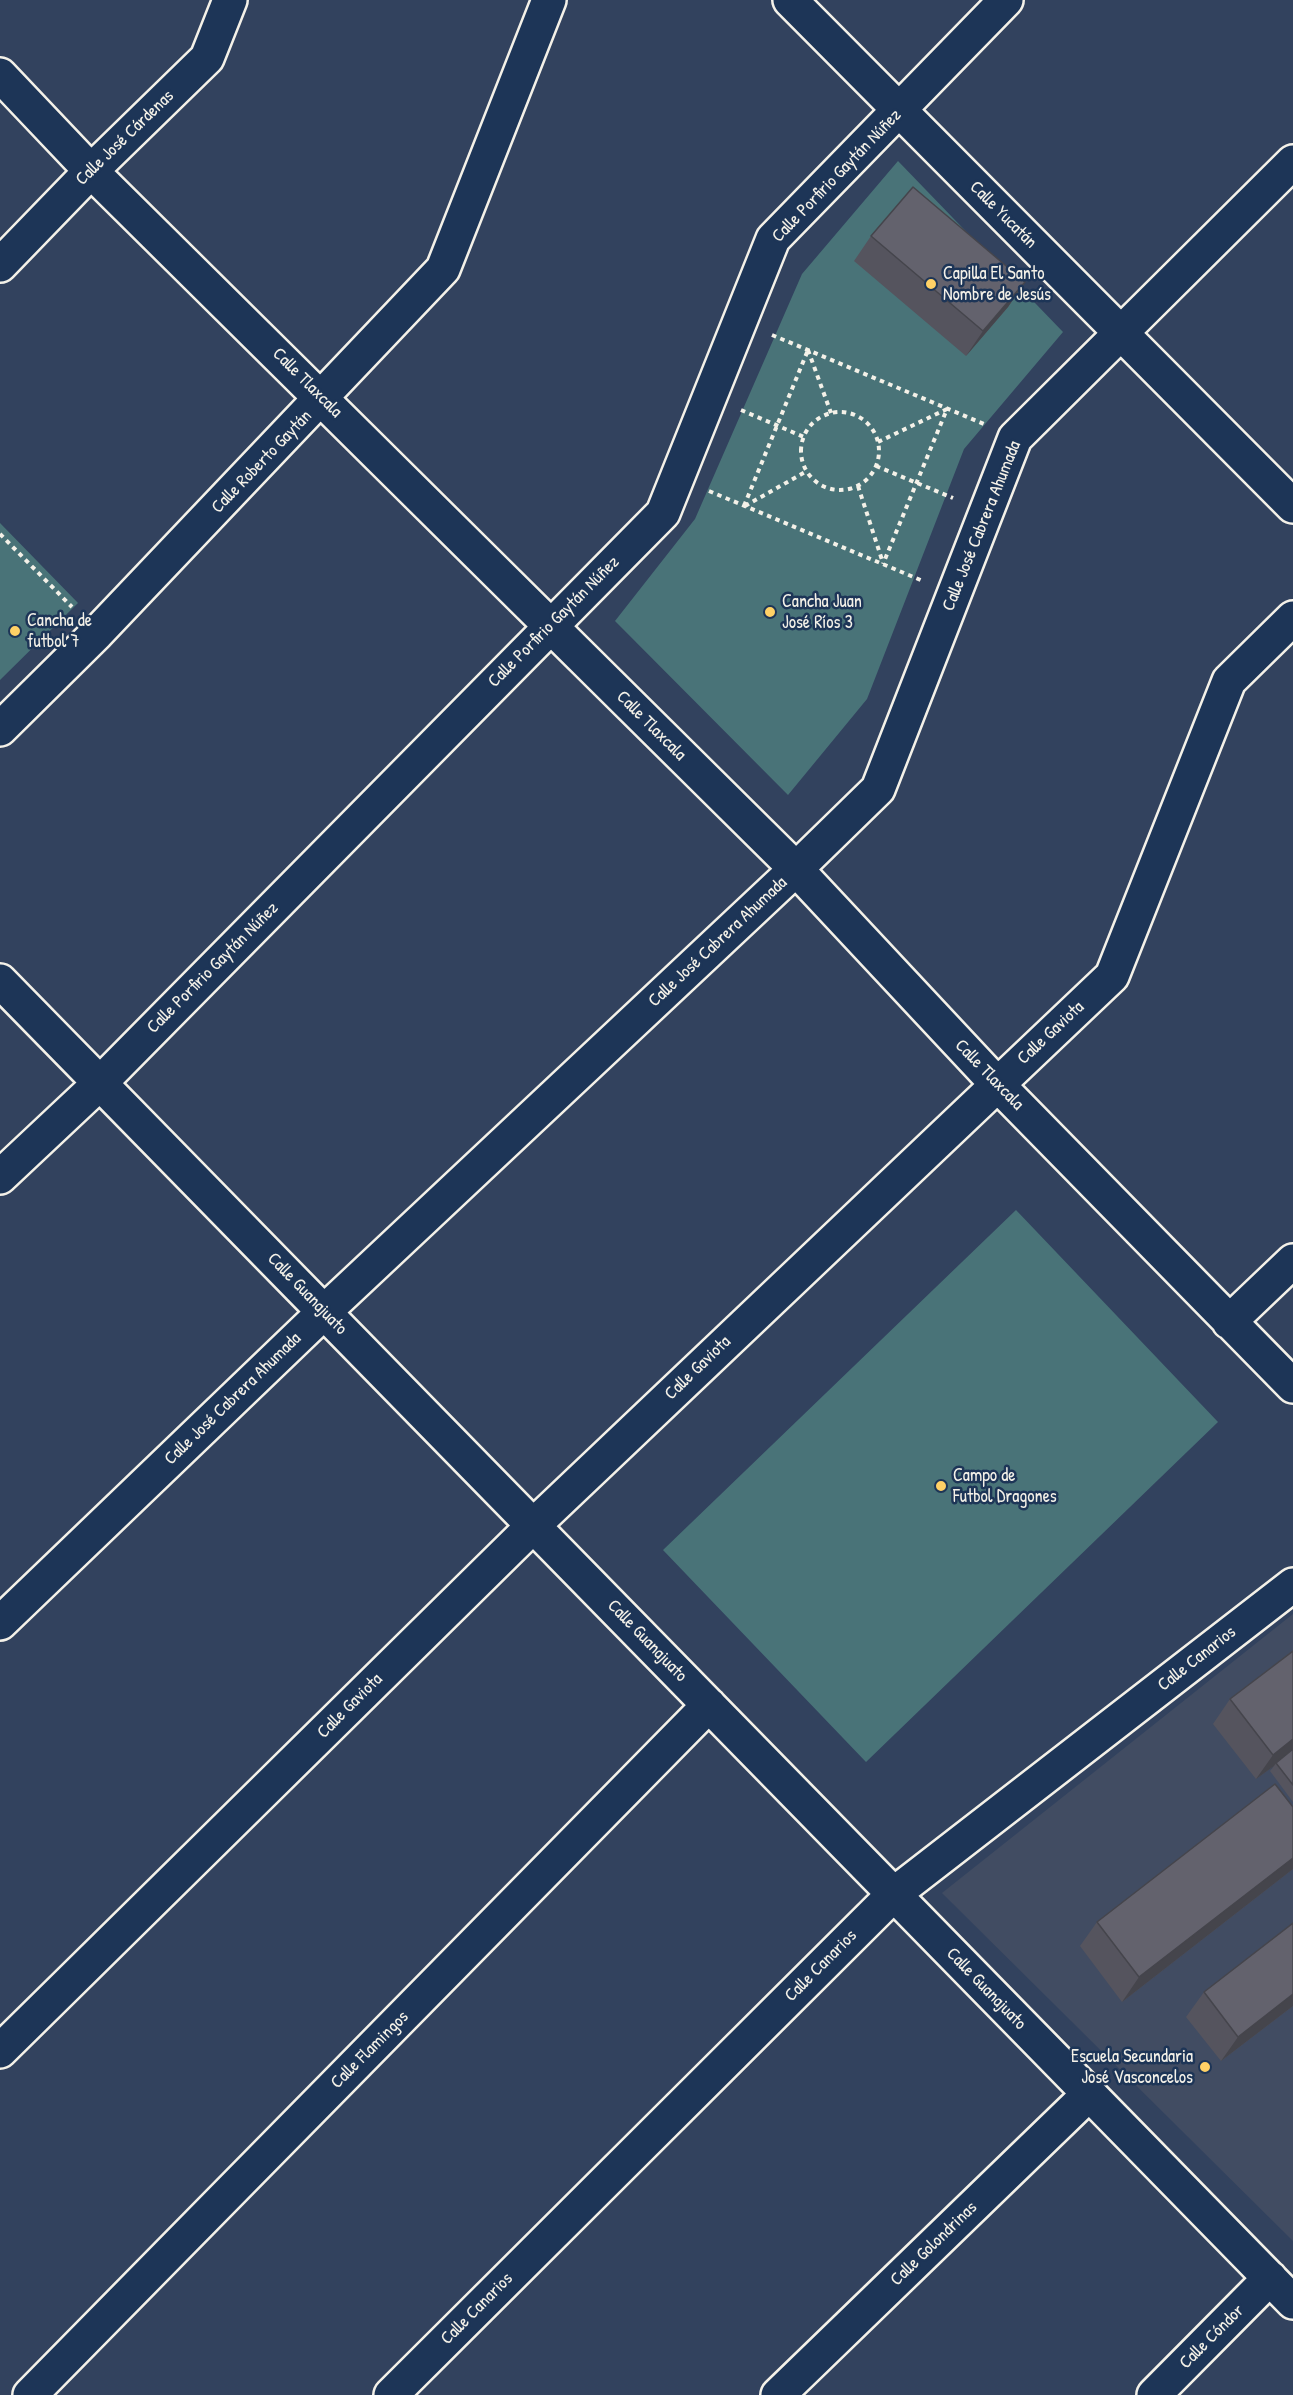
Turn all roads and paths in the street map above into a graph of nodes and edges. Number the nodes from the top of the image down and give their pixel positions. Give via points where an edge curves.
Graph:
1 (230, 0) edge
2 (549, 0) edge
3 (790, 0) edge
4 (1006, 0) edge
5 (0, 75) edge
6 (900, 110) junction
7 (1293, 162) edge
8 (91, 171) junction
9 (0, 265) edge
10 (740, 321) junction
11 (1120, 332) junction
12 (808, 350) junction
13 (710, 397) junction
14 (323, 398) junction
15 (947, 409) junction
16 (831, 413) junction
17 (777, 426) junction
18 (804, 437) junction
19 (1015, 438) junction
20 (878, 442) junction
21 (876, 466) junction
22 (807, 471) junction
23 (677, 478) junction
24 (917, 483) junction
25 (858, 486) junction
26 (744, 506) junction
27 (1293, 506) edge
28 (986, 512) junction
29 (0, 534) edge
30 (883, 564) junction
31 (954, 594) junction
32 (1293, 618) edge
33 (550, 625) junction
34 (97, 633) junction
35 (0, 729) edge
36 (796, 869) junction
37 (0, 981) edge
38 (100, 1083) junction
39 (996, 1083) junction
40 (0, 1177) edge
41 (1293, 1261) edge
42 (324, 1312) junction
43 (1230, 1322) junction
44 (1293, 1386) edge
45 (535, 1524) junction
46 (1293, 1585) edge
47 (0, 1623) edge
48 (709, 1706) junction
49 (894, 1894) junction
50 (0, 2051) edge
51 (1089, 2094) junction
52 (1270, 2278) junction
53 (1293, 2302) edge
54 (30, 2395) edge
55 (391, 2395) edge
56 (778, 2395) edge
57 (1154, 2395) edge

1 - 8 street, Calle José Cárdenas via 207,58
2 - 14 street, Calle Roberto Gaytán via 443,269
3 - 6 street, Calle Yucatán
4 - 6 street, Calle Porfirio Gaytán Núñez
5 - 8 street, Calle Tlaxcala
6 - 10 street, Calle Porfirio Gaytán Núñez via 773,239
6 - 11 street, Calle Yucatán
7 - 11 street, Calle José Cabrera Ahumada
8 - 9 street, Calle José Cárdenas
8 - 14 street, Calle Tlaxcala
10 - 12 path
10 - 13 street, Calle Porfirio Gaytán Núñez
11 - 19 street, Calle José Cabrera Ahumada
11 - 27 street, Calle Yucatán
12 - 15 path
12 - 16 path
12 - 17 path
13 - 17 path
13 - 23 street, Calle Porfirio Gaytán Núñez
14 - 33 street, Calle Tlaxcala
14 - 34 street, Calle Roberto Gaytán
15 - 19 path
15 - 20 path
15 - 24 path
16 - 18 path via 810,426
16 - 20 path via 843,412 866,421
17 - 18 path
17 - 26 path
18 - 22 path via 801,450
19 - 28 street, Calle José Cabrera Ahumada
20 - 21 path
21 - 24 path
21 - 25 path
22 - 25 path via 832,489
22 - 26 path
23 - 26 path
23 - 33 street, Calle Porfirio Gaytán Núñez via 663,513
24 - 28 path
24 - 30 path
25 - 30 path
26 - 30 path
28 - 31 street, Calle José Cabrera Ahumada
29 - 34 path
30 - 31 path
31 - 36 street, Calle José Cabrera Ahumada via 878,789
32 - 39 street, Calle Gaviota via 1230,681 1112,976
33 - 36 street, Calle Tlaxcala
33 - 38 street, Calle Porfirio Gaytán Núñez
34 - 35 street, Calle Roberto Gaytán
36 - 39 street, Calle Tlaxcala
36 - 42 street, Calle José Cabrera Ahumada
37 - 38 street, Calle Guanajuato
38 - 40 street, Calle Porfirio Gaytán Núñez
38 - 42 street, Calle Guanajuato
39 - 43 street, Calle Tlaxcala
39 - 45 street, Calle Gaviota
41 - 43 street
42 - 45 street, Calle Guanajuato
42 - 47 street, Calle José Cabrera Ahumada
43 - 44 street, Calle Tlaxcala
45 - 48 street, Calle Guanajuato
45 - 50 street, Calle Gaviota
46 - 49 street, Calle Canarios
48 - 49 street, Calle Guanajuato
48 - 54 street, Calle Flamingos
49 - 51 street, Calle Guanajuato
49 - 55 street, Calle Canarios
51 - 52 street, Calle Guanajuato
51 - 56 street, Calle Golondrinas
52 - 53 street, Calle Guanajuato
52 - 57 street, Calle Cóndor

